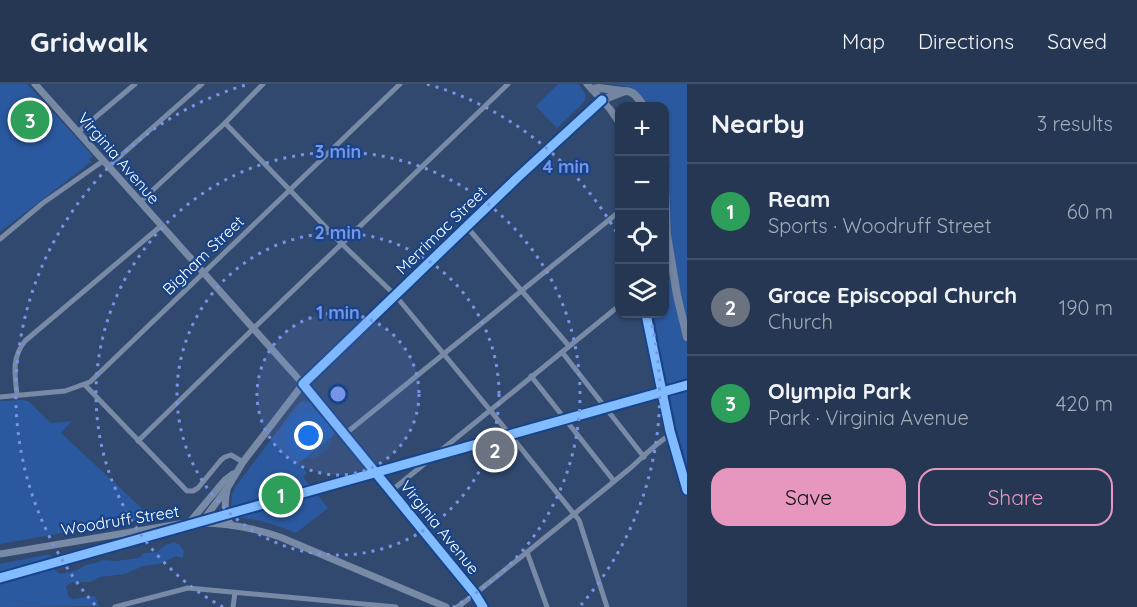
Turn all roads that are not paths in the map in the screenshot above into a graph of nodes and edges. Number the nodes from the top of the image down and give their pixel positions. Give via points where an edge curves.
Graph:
1 (35, 84) edge
2 (135, 84) edge
3 (202, 84) edge
4 (263, 84) edge
5 (400, 84) edge
6 (508, 84) edge
7 (590, 87) edge
8 (624, 91) junction
9 (602, 100) junction
10 (641, 102) edge
11 (615, 116) edge
12 (225, 123) junction
13 (78, 132) junction
14 (106, 164) junction
15 (290, 190) junction
16 (140, 202) junction
17 (666, 210) edge
18 (615, 215) edge
19 (161, 226) junction
20 (466, 226) junction
21 (0, 239) edge
22 (342, 244) junction
23 (204, 273) junction
24 (522, 290) junction
25 (395, 295) junction
26 (615, 309) edge
27 (647, 318) edge
28 (254, 328) junction
29 (687, 337) edge
30 (569, 346) junction
31 (562, 352) junction
32 (444, 355) junction
33 (531, 376) junction
34 (303, 384) junction
35 (85, 385) junction
36 (17, 395) junction
37 (0, 397) edge
38 (490, 410) junction
39 (345, 434) junction
40 (671, 435) junction
41 (138, 441) junction
42 (644, 457) junction
43 (243, 462) junction
44 (237, 471) junction
45 (614, 481) junction
46 (228, 487) junction
47 (687, 490) edge
48 (391, 491) junction
49 (574, 514) junction
50 (189, 523) junction
51 (201, 523) junction
52 (231, 525) junction
53 (527, 552) junction
54 (0, 554) edge
55 (235, 593) junction
56 (476, 594) junction
57 (116, 607) edge
58 (233, 607) edge
59 (396, 607) edge
60 (446, 607) edge
61 (457, 607) edge
62 (483, 607) edge
63 (547, 607) edge
64 (607, 607) edge

1 - 13 street, Virginia Avenue
2 - 13 street
3 - 14 street
4 - 12 street
5 - 15 street, Bigham Street
6 - 22 street
7 - 8 main road
7 - 9 street
8 - 9 main road
8 - 10 main road via 632,92
9 - 11 street
9 - 20 street, Merrimac Street
12 - 15 street
12 - 16 street
13 - 14 street, Virginia Avenue
14 - 16 street, Virginia Avenue
14 - 21 street via 43,203
15 - 22 street
15 - 23 street, Bigham Street
16 - 19 street, Virginia Avenue
17 - 29 main road via 667,236
18 - 24 street
19 - 23 street, Virginia Avenue
19 - 36 street via 25,341 15,362
20 - 24 street
20 - 25 street, Merrimac Street
22 - 25 street
22 - 28 street
23 - 28 street, Virginia Avenue
23 - 35 street, Bigham Street
24 - 30 street
24 - 32 street
25 - 32 street
25 - 34 street, Merrimac Street
26 - 30 street
27 - 40 street
28 - 34 street, Virginia Avenue
28 - 41 street
30 - 31 street
31 - 33 street
31 - 42 street
32 - 38 street
32 - 39 street
33 - 38 street
33 - 45 street
34 - 39 street, Virginia Avenue
34 - 43 street, Merrimac Street
35 - 36 street, Bigham Street via 65,392
35 - 41 street
36 - 37 street, Bigham Street
38 - 48 street
38 - 49 street
39 - 48 street, Virginia Avenue
40 - 42 street
40 - 47 street
41 - 43 street via 190,491 198,488 225,457 231,455
42 - 45 street
43 - 44 street, Merrimac Street
44 - 46 street, Merrimac Street
44 - 50 street, Merrimac Street
45 - 49 street
46 - 51 street, Merrimac Street
46 - 52 street via 224,503
48 - 56 street, Virginia Avenue
49 - 53 street
49 - 64 street
50 - 51 street, Woodruff Street
50 - 54 street, Woodruff Street
51 - 52 street, Woodruff Street
52 - 60 street, Woodruff Street via 280,537
53 - 56 street
53 - 63 street
55 - 57 street via 188,588
55 - 58 street
55 - 59 street
56 - 61 street
56 - 62 street, Virginia Avenue

